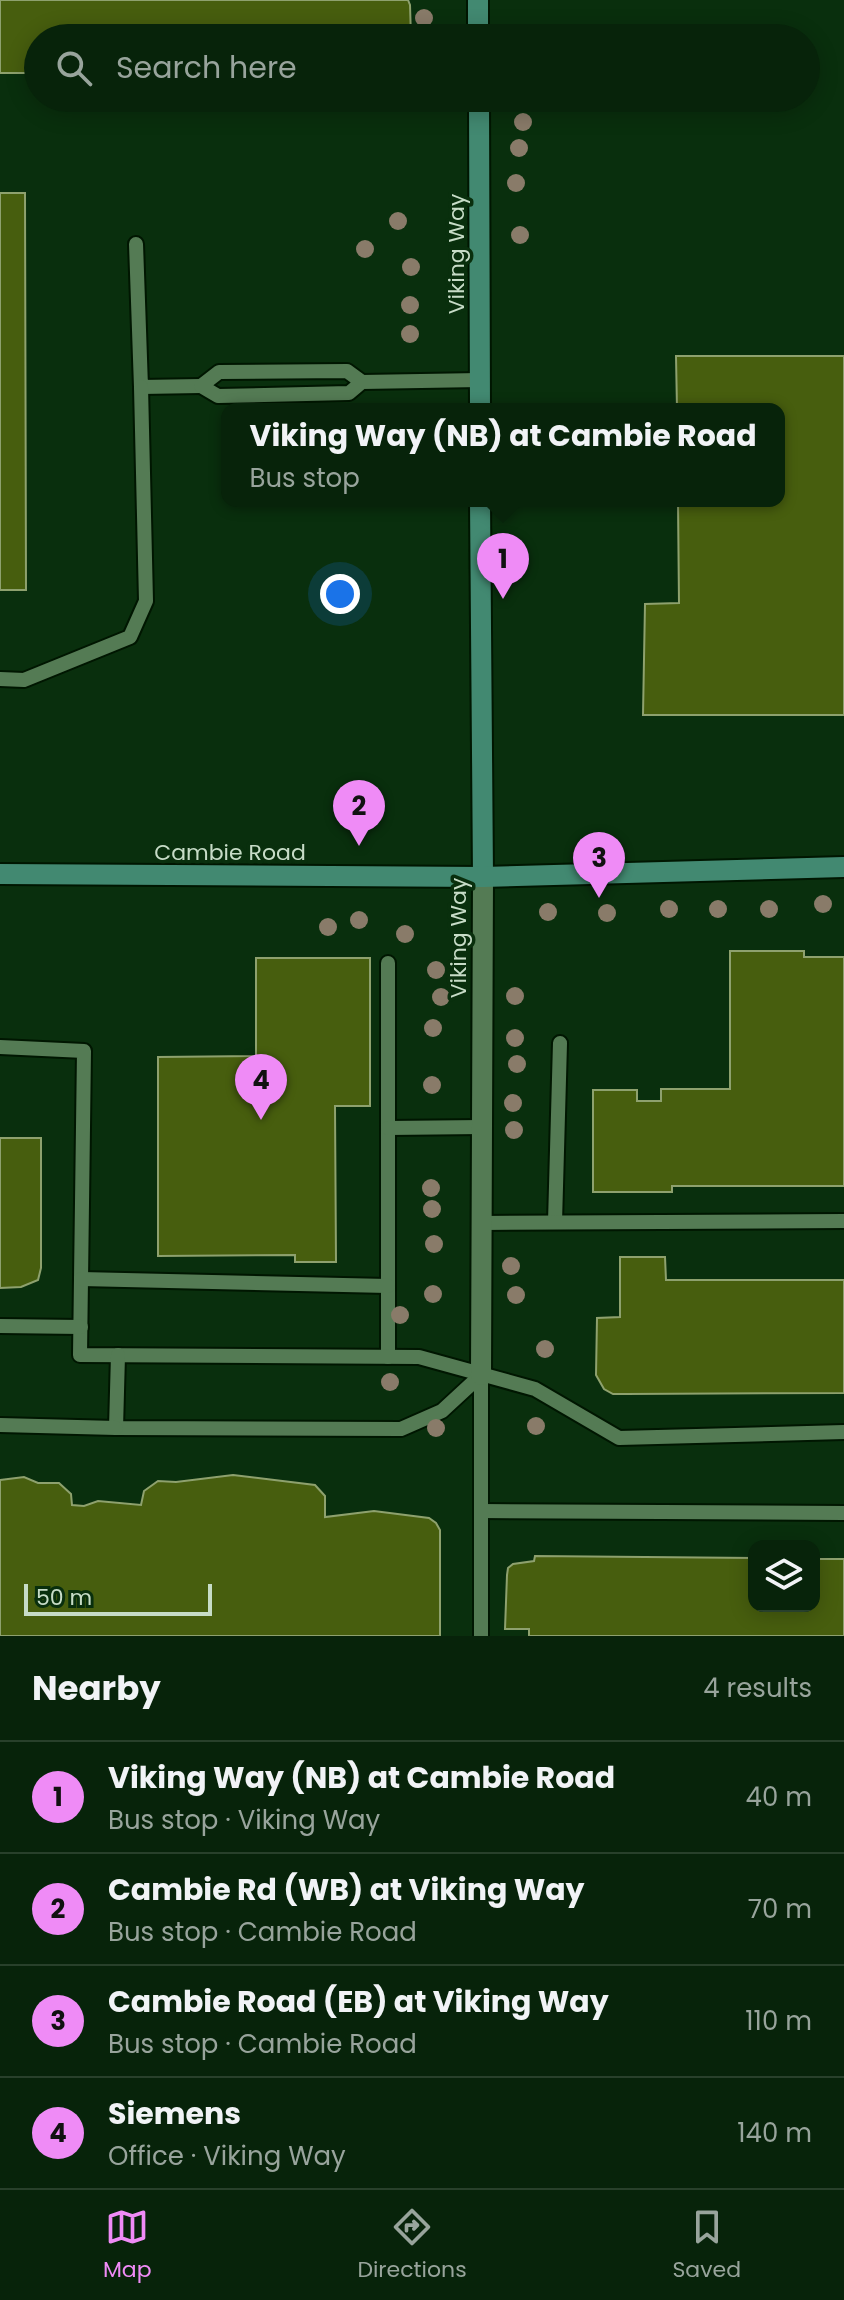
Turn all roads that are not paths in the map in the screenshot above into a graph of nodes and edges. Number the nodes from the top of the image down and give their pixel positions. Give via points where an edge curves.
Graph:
1 (478, 0) edge
2 (478, 24) edge
3 (479, 112) edge
4 (136, 244) dead end
5 (480, 380) junction
6 (362, 382) junction
7 (201, 386) junction
8 (141, 387) junction
9 (480, 403) edge
10 (480, 507) edge
11 (0, 679) edge
12 (844, 867) edge
13 (0, 874) edge
14 (483, 877) junction
15 (388, 963) dead end
16 (560, 1043) dead end
17 (0, 1047) edge
18 (482, 1127) junction
19 (388, 1128) junction
20 (844, 1221) edge
21 (555, 1222) junction
22 (482, 1223) junction
23 (81, 1279) junction
24 (388, 1286) junction
25 (0, 1326) edge
26 (81, 1327) junction
27 (118, 1355) junction
28 (388, 1357) junction
29 (481, 1375) junction
30 (0, 1425) edge
31 (116, 1428) junction
32 (844, 1432) edge
33 (481, 1511) junction
34 (844, 1513) edge
35 (481, 1636) edge

1 - 2 main road
3 - 5 main road, Viking Way
4 - 8 lane
5 - 6 lane
5 - 9 main road, Viking Way
6 - 7 lane via 349,393 218,396
6 - 7 lane via 347,371 219,372
7 - 8 lane
8 - 11 lane via 146,601 130,637 24,680
10 - 14 main road, Viking Way
12 - 14 main road, Cambie Road
13 - 14 main road, Cambie Road
14 - 18 street, Viking Way
15 - 19 lane
16 - 21 lane
17 - 23 lane via 84,1051
18 - 19 lane
18 - 22 street, Viking Way
19 - 24 lane
20 - 21 lane
21 - 22 lane
22 - 29 street, Viking Way
23 - 24 lane
23 - 26 lane
24 - 28 lane
25 - 26 lane
26 - 27 lane via 80,1355
27 - 28 lane
27 - 31 lane
28 - 29 lane via 419,1357
29 - 31 lane via 442,1411 401,1429
29 - 32 lane via 535,1389 619,1438
29 - 33 lane
30 - 31 lane
33 - 34 lane
33 - 35 lane

